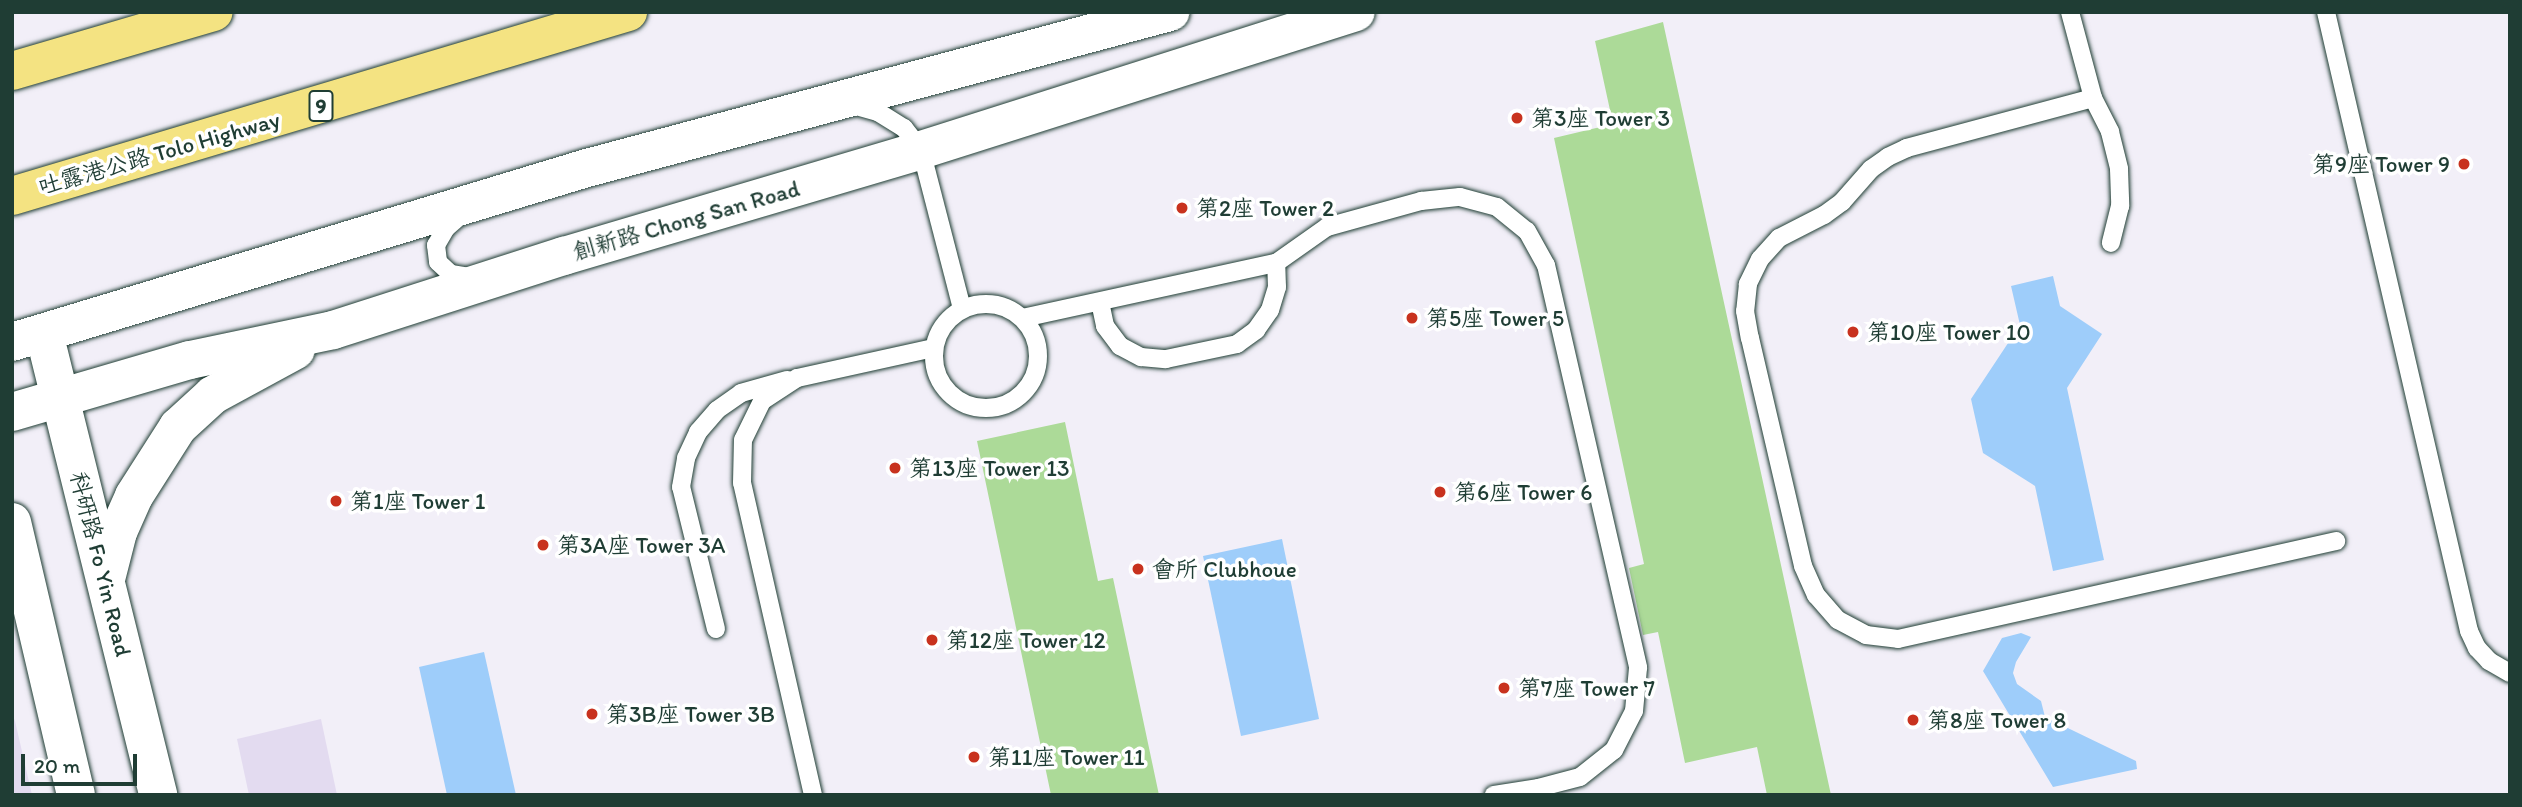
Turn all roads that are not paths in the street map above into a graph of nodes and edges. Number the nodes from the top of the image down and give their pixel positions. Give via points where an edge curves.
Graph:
1 (214, 12) edge
2 (628, 12) edge
3 (1170, 12) edge
4 (1356, 12) edge
5 (2070, 12) edge
6 (2326, 12) edge
7 (12, 71) edge
8 (2093, 98) junction
9 (838, 102) junction
10 (922, 150) junction
11 (12, 196) edge
12 (476, 202) junction
13 (2111, 243) dead end
14 (1276, 263) junction
15 (488, 279) junction
16 (1100, 302) junction
17 (962, 309) junction
18 (1023, 318) junction
19 (333, 330) junction
20 (28, 337) edge
21 (934, 348) junction
22 (797, 378) junction
23 (61, 399) junction
24 (12, 412) edge
25 (12, 522) edge
26 (2336, 541) dead end
27 (105, 581) junction
28 (12, 622) edge
29 (716, 629) dead end
30 (2510, 673) edge
31 (54, 696) junction
32 (1516, 793) edge
33 (76, 795) edge
34 (158, 795) edge
35 (813, 795) edge
36 (1494, 795) edge

1 - 7 highway
2 - 11 highway, 吐露港公路 Tolo Highway / 9
3 - 9 main road
4 - 10 main road, 創新路 Chong San Road
5 - 8 lane
6 - 30 lane via 2469,631 2489,661
8 - 13 lane via 2110,132 2119,169 2120,206
8 - 26 lane via 1888,157 1842,202 1779,238 1760,259 1748,284 1745,311 1803,566 1816,595 1838,620 1866,635 1898,639
9 - 10 lane via 878,112 904,128
9 - 12 main road
10 - 15 main road, 創新路 Chong San Road
10 - 17 lane
12 - 15 lane via 446,228 436,245 438,262 452,274
12 - 20 main road
14 - 16 lane
14 - 16 lane via 1277,287 1270,310 1256,330 1237,344 1166,359 1141,357 1120,346 1105,326
14 - 32 lane via 1327,227 1421,201 1460,197 1497,207 1527,231 1546,265 1638,668 1634,711 1614,750 1580,777
15 - 19 main road, 創新路 Chong San Road
16 - 18 lane
17 - 18 lane via 995,304
17 - 21 lane via 948,319
18 - 21 lane via 1038,347 1036,372 1024,393 994,408 978,408 949,393 936,372
19 - 23 main road, 創新路 Chong San Road via 190,360
19 - 27 main road via 213,395 178,427 134,496 118,532
20 - 23 main road, 科研路 Fo Yin Road
21 - 22 lane
22 - 29 lane via 741,393 717,410 698,432 685,458 681,487
22 - 35 lane via 762,401 743,440 743,483
23 - 24 main road, 創新路 Chong San Road
23 - 27 main road, 科研路 Fo Yin Road
25 - 31 main road
27 - 34 main road, 科研路 Fo Yin Road
28 - 31 main road
31 - 33 main road
32 - 36 lane

